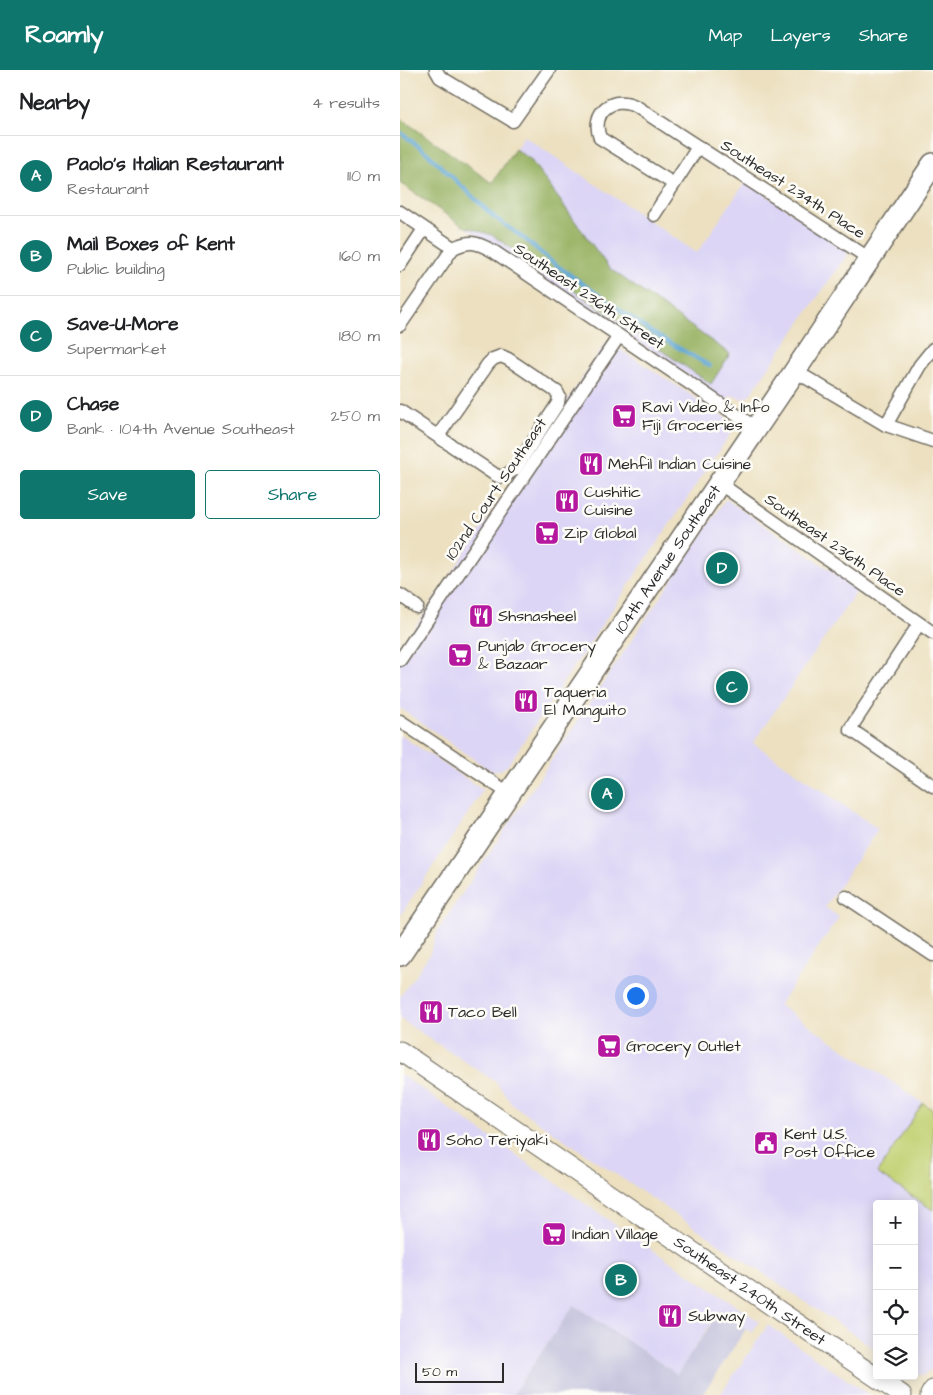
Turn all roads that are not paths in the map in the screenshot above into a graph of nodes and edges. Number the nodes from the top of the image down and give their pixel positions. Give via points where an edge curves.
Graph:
1 (436, 70) edge
2 (548, 70) edge
3 (698, 147) junction
4 (933, 164) edge
5 (674, 184) junction
6 (400, 212) edge
7 (654, 215) dead end
8 (424, 229) junction
9 (453, 248) junction
10 (870, 259) junction
11 (400, 265) edge
12 (400, 326) edge
13 (619, 336) junction
14 (933, 350) edge
15 (795, 371) junction
16 (400, 410) edge
17 (886, 425) junction
18 (756, 428) junction
19 (438, 436) junction
20 (933, 441) edge
21 (719, 484) junction
22 (400, 595) edge
23 (417, 607) dead end
24 (919, 624) junction
25 (933, 634) edge
26 (400, 660) edge
27 (400, 721) edge
28 (933, 786) edge
29 (510, 794) junction
30 (846, 897) dead end
31 (400, 955) edge
32 (933, 955) edge
33 (400, 1051) edge
34 (933, 1390) edge
35 (902, 1395) edge
36 (930, 1395) edge

1 - 2 street via 440,76 514,121
3 - 5 street, Southeast 234th Place
3 - 5 street, Southeast 234th Place via 629,103 615,102 602,110 597,124 600,138
3 - 10 street, Southeast 234th Place
4 - 10 main road, 104th Avenue Southeast
5 - 7 street, Southeast 234th Place
6 - 8 street
8 - 9 street
8 - 11 street
9 - 12 street
9 - 13 street, Southeast 236th Street via 477,242
10 - 15 main road, 104th Avenue Southeast
13 - 18 street, Southeast 236th Street
13 - 26 street, 102nd Court Southeast
14 - 17 street via 920,365
15 - 17 street
15 - 18 main road, 104th Avenue Southeast
16 - 19 street
17 - 20 street
18 - 21 main road, 104th Avenue Southeast
19 - 19 street, 102nd Court Southeast via 493,359 501,356 559,396 558,403 515,469 506,476 494,474
21 - 24 street, Southeast 236th Place
21 - 29 main road, 104th Avenue Southeast
22 - 23 street
24 - 25 street, Southeast 236th Place
24 - 28 street via 850,729
27 - 29 street
29 - 31 main road, 104th Avenue Southeast
30 - 32 street
33 - 35 main road, Southeast 240th Street
34 - 36 main road

